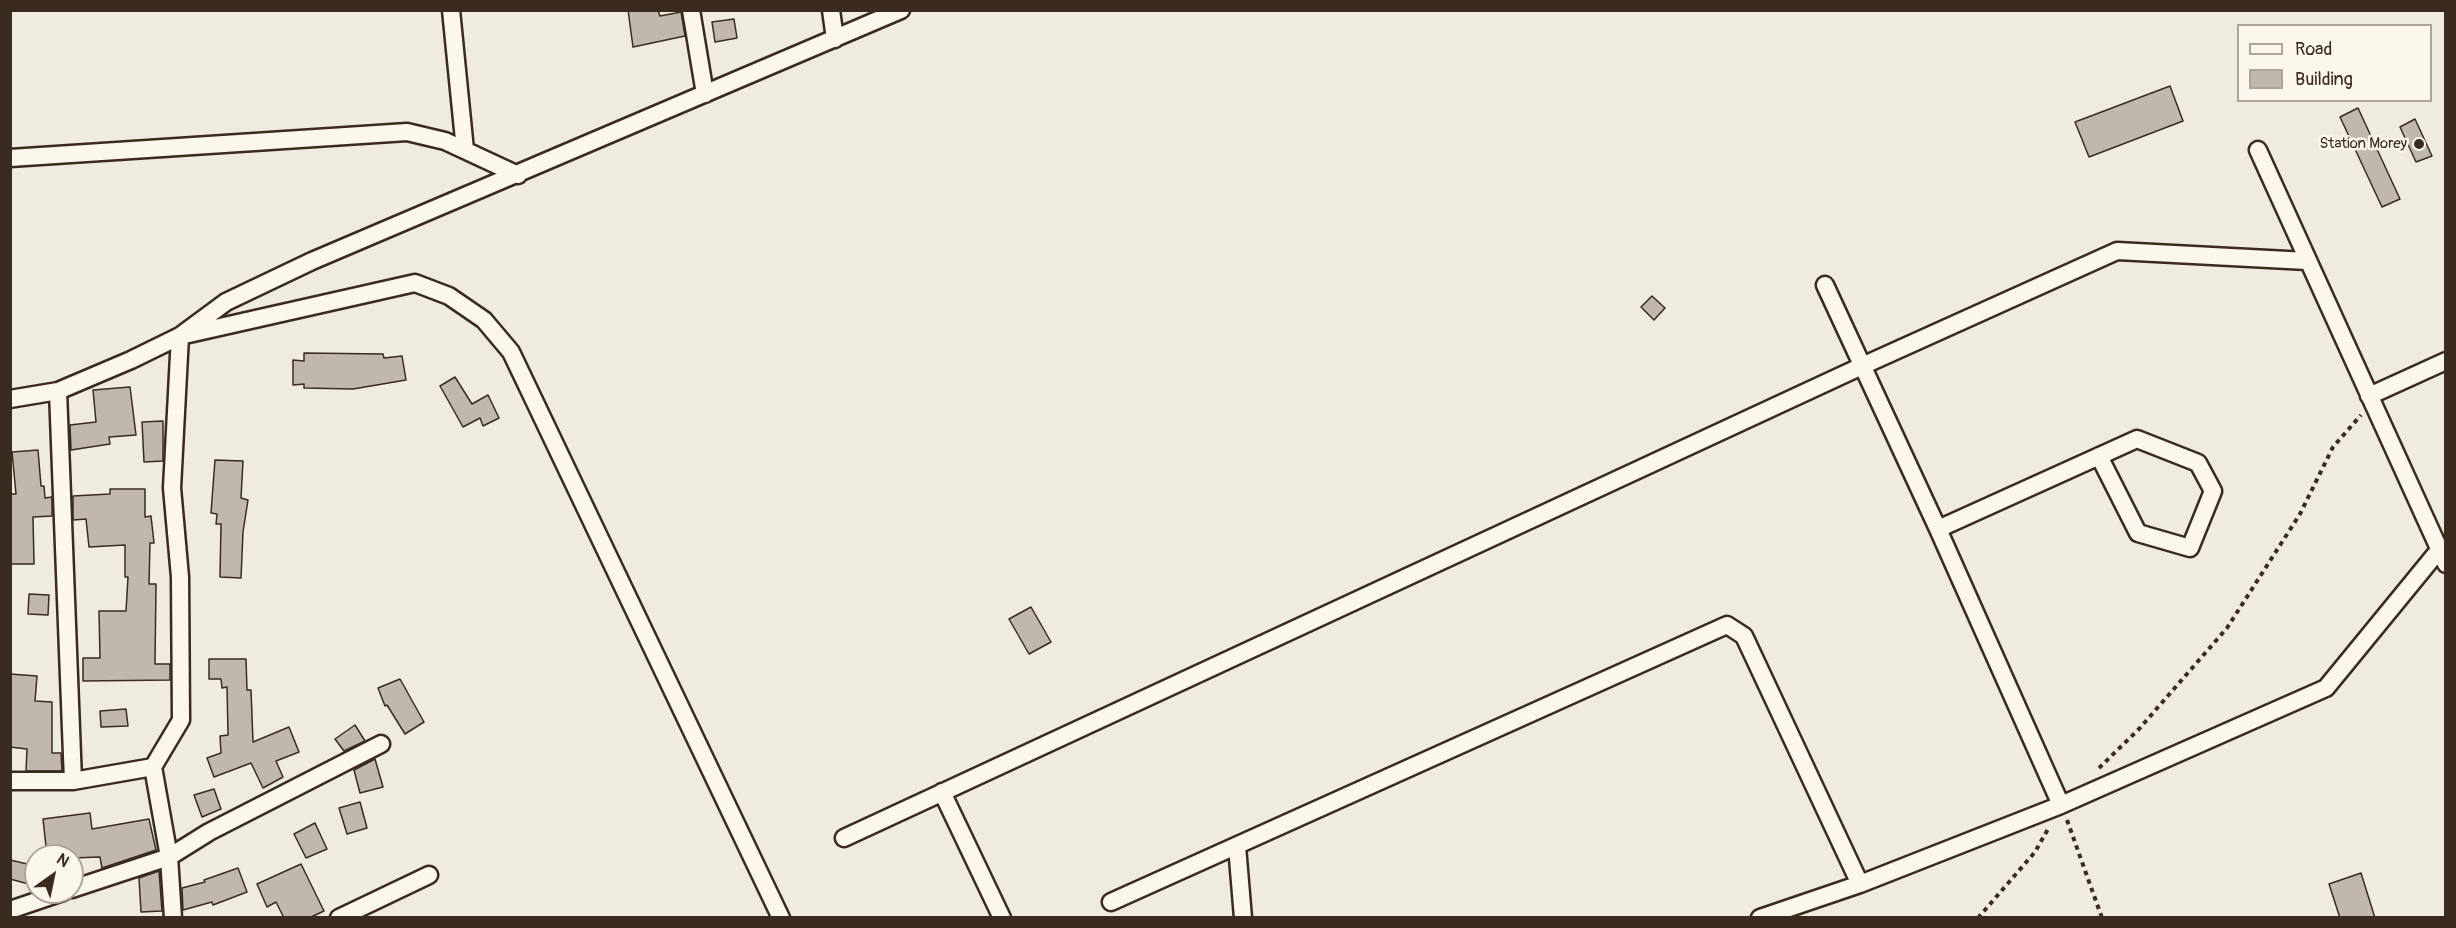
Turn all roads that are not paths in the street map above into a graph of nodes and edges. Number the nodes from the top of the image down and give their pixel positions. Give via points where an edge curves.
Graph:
1 (451, 10) edge
2 (691, 10) edge
3 (831, 10) edge
4 (901, 10) edge
5 (835, 39) junction
6 (705, 94) junction
7 (465, 150) junction
8 (2258, 150) dead end
9 (10, 158) edge
10 (518, 175) junction
11 (2307, 261) junction
12 (1825, 285) dead end
13 (180, 336) junction
14 (2445, 361) edge
15 (1862, 366) junction
16 (58, 391) junction
17 (10, 399) edge
18 (2370, 399) junction
19 (2099, 456) junction
20 (1938, 529) junction
21 (2442, 557) edge
22 (381, 744) dead end
23 (153, 767) junction
24 (10, 781) edge
25 (73, 781) junction
26 (942, 792) junction
27 (2061, 805) junction
28 (844, 838) dead end
29 (1237, 846) junction
30 (168, 857) junction
31 (429, 875) dead end
32 (1860, 884) junction
33 (84, 885) edge
34 (1112, 902) dead end
35 (28, 904) edge
36 (10, 910) edge
37 (173, 918) edge
38 (339, 918) edge
39 (781, 918) edge
40 (1002, 918) edge
41 (1243, 918) edge
42 (1760, 918) edge

1 - 7 street
2 - 6 street
3 - 5 street
4 - 5 street
5 - 6 street
6 - 10 street
7 - 9 street via 407,132
7 - 10 street
8 - 11 street
10 - 13 street via 290,271 226,302
11 - 15 street via 2117,251
11 - 18 street
12 - 15 street
13 - 16 street
13 - 23 street via 172,488 180,577 181,720
13 - 39 street via 415,283 449,296 484,320 511,352
14 - 18 street
15 - 20 street
15 - 26 street
16 - 17 street
16 - 25 street
18 - 21 street
19 - 19 street via 2137,439 2198,463 2214,491 2190,548 2138,533
19 - 20 street
20 - 27 street
21 - 27 street via 2326,688
22 - 30 street
23 - 25 street
23 - 30 street
24 - 25 street
26 - 28 street
26 - 40 street
27 - 32 street
29 - 32 street via 1727,625 1744,636
29 - 34 street
29 - 41 street
30 - 33 street
30 - 37 street
31 - 38 street
32 - 42 street
35 - 36 street

